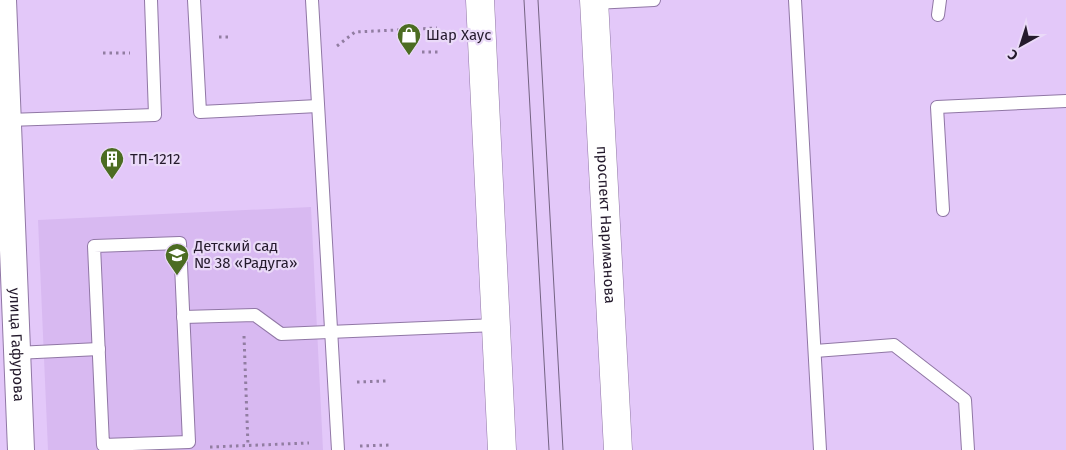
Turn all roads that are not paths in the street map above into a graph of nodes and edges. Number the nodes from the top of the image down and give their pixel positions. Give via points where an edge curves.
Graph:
1 (3, 0) edge
2 (151, 0) edge
3 (194, 0) edge
4 (312, 0) edge
5 (480, 0) edge
6 (654, 0) edge
7 (795, 0) edge
8 (940, 0) edge
9 (594, 1) edge
10 (938, 15) dead end
11 (1066, 100) edge
12 (318, 106) junction
13 (4, 120) edge
14 (944, 210) dead end
15 (183, 317) junction
16 (496, 325) junction
17 (331, 331) junction
18 (99, 349) junction
19 (815, 351) junction
20 (16, 353) junction
21 (337, 448) edge
22 (21, 450) edge
23 (502, 450) edge
24 (618, 450) edge
25 (820, 450) edge
26 (968, 450) edge

1 - 13 street, улица Гафурова
2 - 13 lane via 155,115
3 - 12 lane via 200,112
4 - 12 lane
5 - 16 main road
6 - 9 lane
7 - 19 lane
8 - 10 lane
9 - 24 main road, проспект Нариманова
11 - 14 lane via 937,107
12 - 17 lane
13 - 20 street, улица Гафурова
15 - 17 lane via 255,315 280,334
15 - 18 lane via 180,243 94,246
15 - 18 lane via 188,442 103,446
16 - 17 lane
16 - 23 main road
17 - 21 lane
18 - 20 lane
19 - 25 lane
19 - 26 lane via 894,345 966,400
20 - 22 street, улица Гафурова

